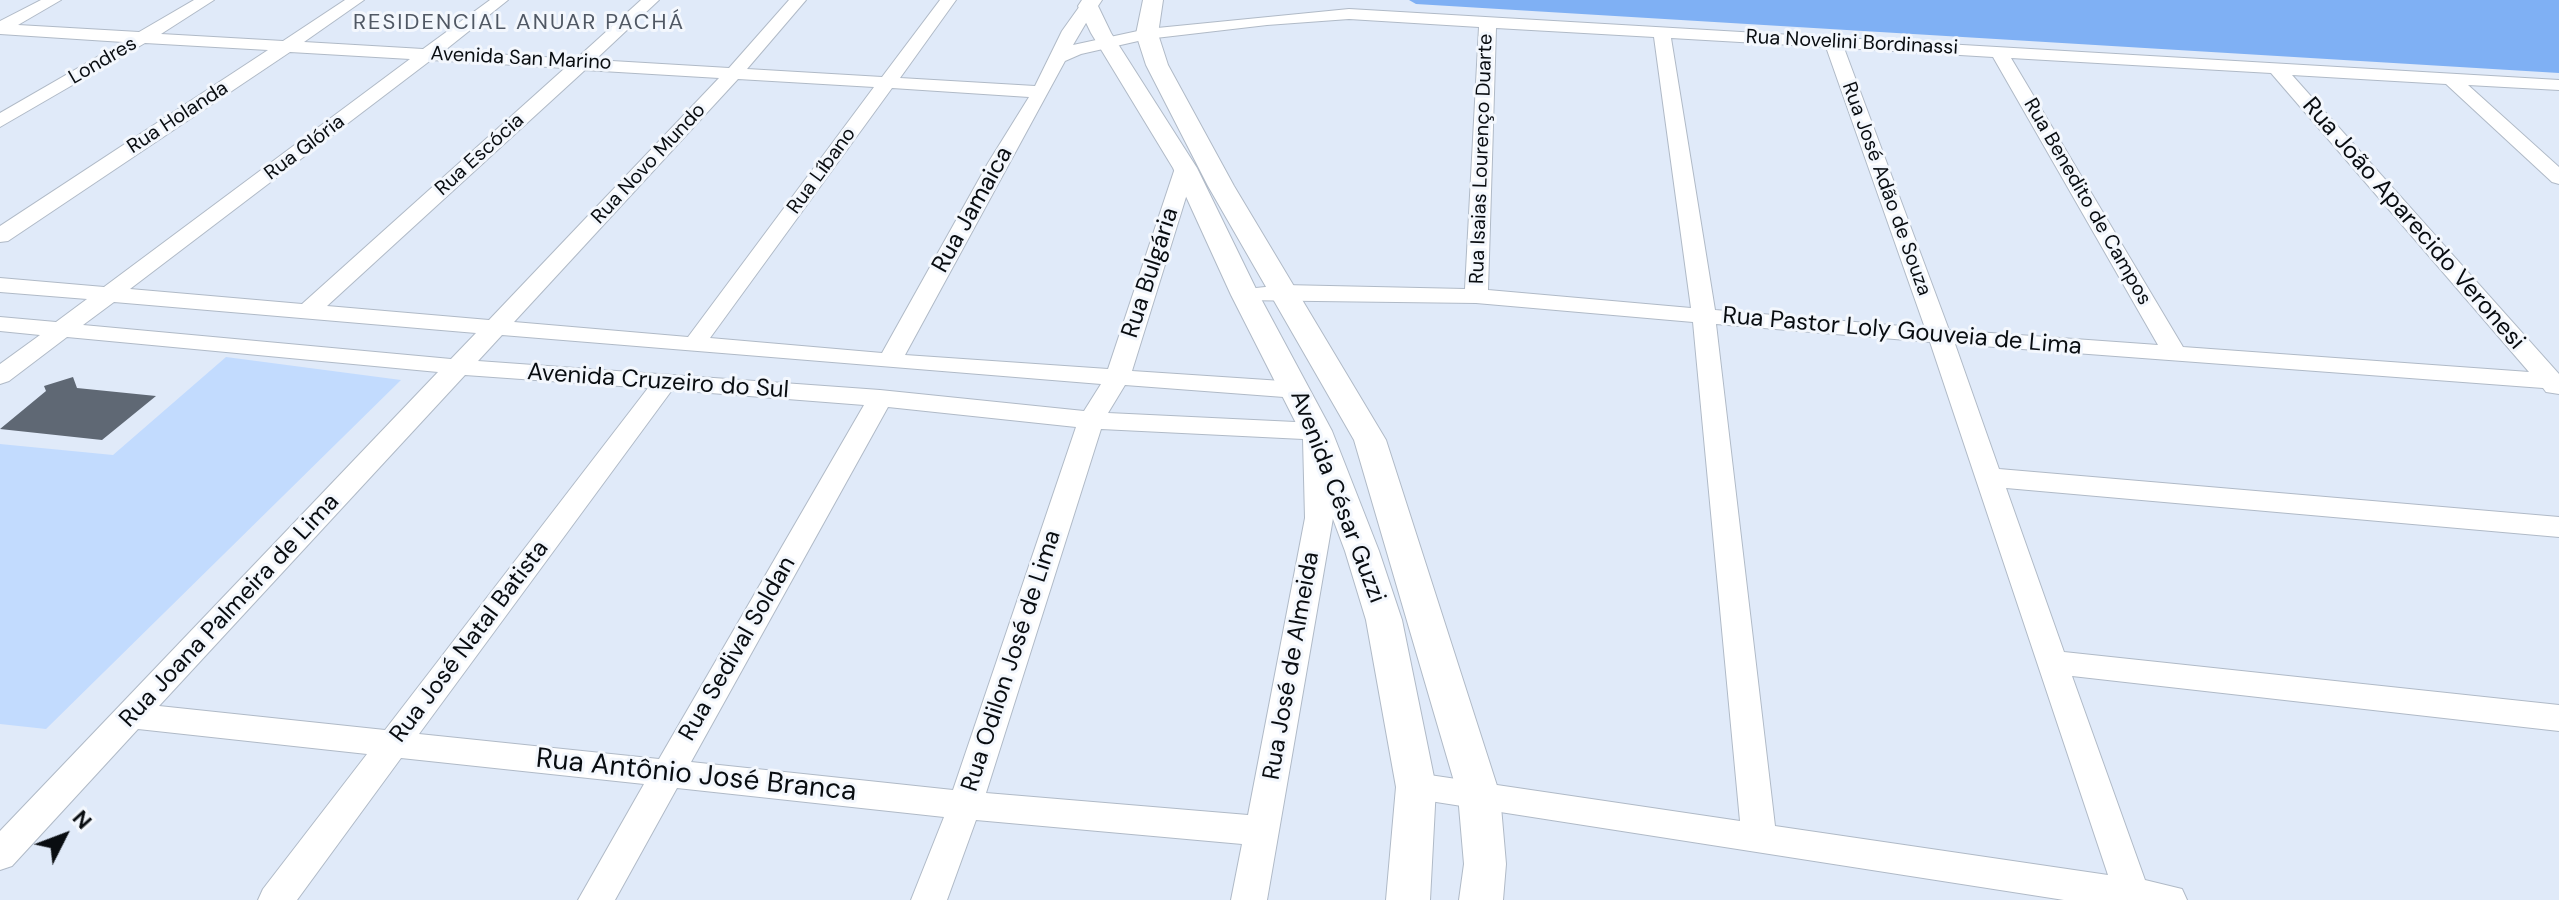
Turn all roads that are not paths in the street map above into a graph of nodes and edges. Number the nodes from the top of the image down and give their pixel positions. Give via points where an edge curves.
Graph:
1 (53, 0) edge
2 (206, 0) edge
3 (356, 0) edge
4 (500, 0) edge
5 (651, 0) edge
6 (798, 0) edge
7 (948, 0) edge
8 (1092, 10) edge
9 (1149, 18) edge
10 (1488, 23) junction
11 (0, 28) edge
12 (1662, 33) junction
13 (145, 37) junction
14 (1833, 42) junction
15 (290, 44) junction
16 (1110, 44) junction
17 (1998, 51) junction
18 (430, 54) junction
19 (1056, 59) junction
20 (582, 63) junction
21 (2276, 68) junction
22 (735, 72) junction
23 (2450, 78) junction
24 (888, 81) junction
25 (2559, 85) edge
26 (1041, 92) junction
27 (0, 121) edge
28 (1185, 168) junction
29 (2559, 178) edge
30 (0, 236) edge
31 (0, 285) edge
32 (1284, 292) junction
33 (110, 294) junction
34 (1245, 295) junction
35 (1476, 296) junction
36 (309, 310) junction
37 (1704, 316) junction
38 (0, 324) edge
39 (497, 326) junction
40 (64, 329) junction
41 (1940, 336) junction
42 (695, 343) junction
43 (2175, 353) junction
44 (890, 361) junction
45 (459, 367) junction
46 (0, 376) edge
47 (1117, 378) junction
48 (664, 384) junction
49 (2556, 385) edge
50 (1297, 390) junction
51 (880, 398) junction
52 (1091, 420) junction
53 (1316, 431) junction
54 (1987, 477) junction
55 (2559, 527) edge
56 (2052, 662) junction
57 (131, 716) junction
58 (2559, 718) edge
59 (393, 744) junction
60 (668, 773) junction
61 (1416, 787) junction
62 (1479, 795) junction
63 (965, 805) junction
64 (1263, 831) junction
65 (1759, 837) junction
66 (0, 855) edge
67 (2132, 894) junction
68 (276, 900) edge
69 (596, 900) edge
70 (929, 900) edge
71 (1249, 900) edge
72 (1408, 900) edge
73 (1481, 900) edge
74 (2169, 900) edge

1 - 11 street
2 - 13 street, Londres
3 - 15 street, Rua Holanda
4 - 18 street, Rua Glória
5 - 20 street, Rua Escócia
6 - 22 street, Rua Novo Mundo
7 - 24 street, Rua Líbano
8 - 9 street via 1106,29
8 - 16 street, Avenida César Guzzi
8 - 19 street, Rua Jamaica
9 - 10 street, Rua Novelini Bordinassi via 1323,15
9 - 16 street, Rua Novelini Bordinassi
9 - 32 street via 1157,65
10 - 12 street, Rua Novelini Bordinassi
10 - 35 street, Rua Isaias Lourenço Duarte
11 - 13 street, Avenida San Marino
12 - 14 street, Rua Novelini Bordinassi
12 - 37 street
13 - 15 street, Avenida San Marino
13 - 27 street, Londres
14 - 17 street, Rua Novelini Bordinassi
14 - 41 street, Rua José Adão de Souza
15 - 18 street, Avenida San Marino
15 - 30 street, Rua Holanda
16 - 19 street
16 - 28 street, Avenida César Guzzi
17 - 21 street, Rua Novelini Bordinassi
17 - 43 street, Rua Benedito de Campos
18 - 20 street, Avenida San Marino
18 - 33 street, Rua Glória
19 - 26 street, Rua Jamaica
20 - 22 street, Avenida San Marino
20 - 36 street, Rua Escócia
21 - 23 street, Rua Novelini Bordinassi
21 - 49 street, Rua João Aparecido Veronesi
22 - 24 street, Avenida San Marino
22 - 39 street, Rua Novo Mundo
23 - 25 street, Rua Novelini Bordinassi
23 - 29 street
24 - 26 street, Avenida San Marino
24 - 42 street, Rua Líbano
26 - 44 street, Rua Jamaica
28 - 34 street, Avenida César Guzzi
28 - 47 street, Rua Bulgária
31 - 33 street, Avenida Cruzeiro do Sul
32 - 34 street, Rua Pastor Loly Gouveia de Lima
32 - 35 street, Rua Pastor Loly Gouveia de Lima
32 - 62 street via 1370,440
33 - 36 street, Avenida Cruzeiro do Sul
33 - 40 street, Rua Glória
34 - 50 street, Avenida César Guzzi
35 - 37 street, Rua Pastor Loly Gouveia de Lima
36 - 39 street, Avenida Cruzeiro do Sul
37 - 41 street, Rua Pastor Loly Gouveia de Lima
37 - 65 street
38 - 40 street, Avenida Cruzeiro do Sul
39 - 42 street, Avenida Cruzeiro do Sul
39 - 45 street, Rua Novo Mundo
40 - 45 street, Avenida Cruzeiro do Sul
40 - 46 street, Rua Glória
41 - 43 street, Rua Pastor Loly Gouveia de Lima
41 - 54 street, Rua José Adão de Souza
42 - 44 street, Avenida Cruzeiro do Sul
43 - 49 street, Rua Pastor Loly Gouveia de Lima
44 - 47 street, Avenida Cruzeiro do Sul
45 - 48 street, Avenida Cruzeiro do Sul
45 - 57 street, Rua Joana Palmeira de Lima
47 - 50 street, Avenida Cruzeiro do Sul
47 - 52 street, Rua Bulgária
48 - 51 street, Avenida Cruzeiro do Sul
48 - 59 street, Rua José Natal Batista
50 - 53 street, Avenida César Guzzi
51 - 52 street, Avenida Cruzeiro do Sul
51 - 60 street, Rua Sedival Soldan
52 - 53 street, Avenida Cruzeiro do Sul
52 - 63 street, Rua Odilon José de Lima
53 - 61 street, Avenida César Guzzi via 1384,620
53 - 64 street, Rua José de Almeida via 1319,518
54 - 55 street
54 - 56 street, Rua José Adão de Souza
56 - 58 street
56 - 67 street, Rua José Adão de Souza
57 - 59 street, Rua Antônio José Branca
57 - 66 street, Rua Joana Palmeira de Lima
59 - 60 street, Rua Antônio José Branca
59 - 68 street, Rua José Natal Batista
60 - 63 street, Rua Antônio José Branca
60 - 69 street, Rua Sedival Soldan
61 - 62 street
61 - 72 street, Avenida César Guzzi
62 - 65 street
62 - 73 street via 1485,864
63 - 64 street, Rua Antônio José Branca
63 - 70 street, Rua Odilon José de Lima
64 - 71 street, Rua José de Almeida
65 - 67 street
67 - 74 street

